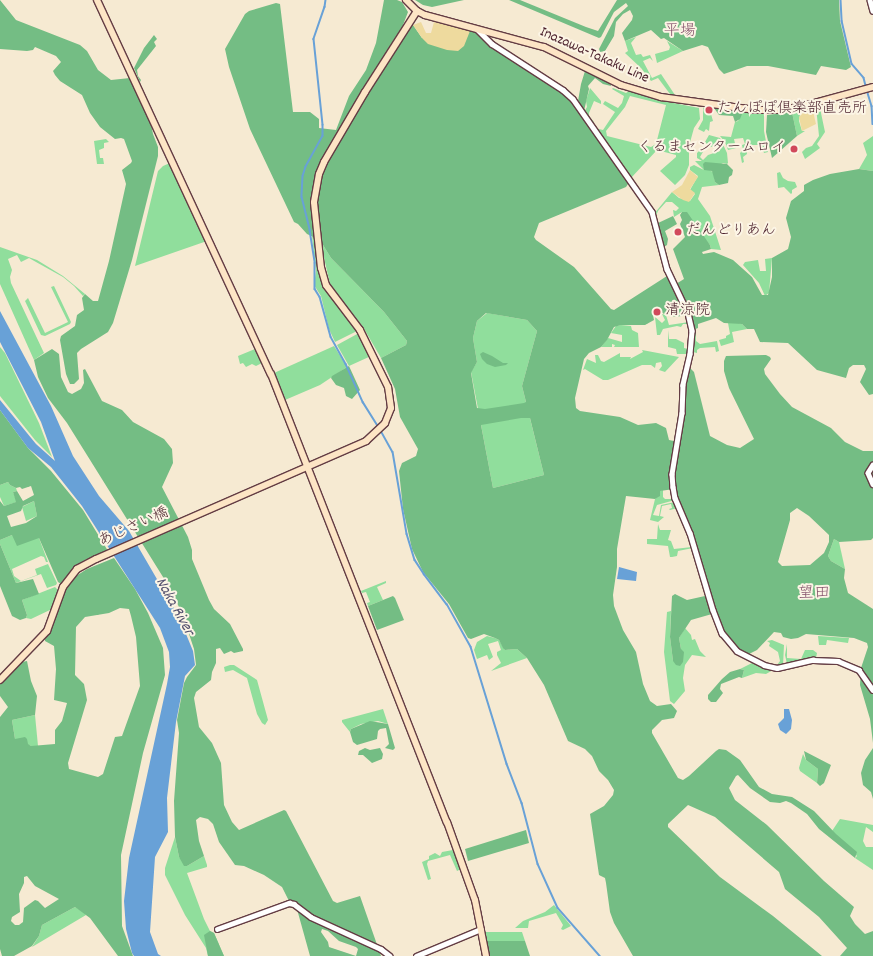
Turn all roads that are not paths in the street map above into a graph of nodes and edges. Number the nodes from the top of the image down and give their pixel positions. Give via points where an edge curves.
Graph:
1 (97, 0) edge
2 (406, 0) edge
3 (870, 0) edge
4 (417, 11) junction
5 (873, 11) edge
6 (477, 28) junction
7 (873, 87) edge
8 (873, 464) edge
9 (307, 467) junction
10 (873, 484) edge
11 (0, 680) edge
12 (873, 690) edge
13 (218, 929) dead end
14 (481, 929) junction
15 (390, 956) edge
16 (416, 956) edge
17 (486, 956) edge

1 - 9 street via 257,341
2 - 4 street, Inazawa-Takaku Line
3 - 5 street
4 - 6 street, Inazawa-Takaku Line via 440,20
4 - 9 street, あじさい橋 via 324,162 315,187 314,202 323,277 330,293 360,330 383,373 390,394 391,408 385,423 373,436
6 - 7 street, Inazawa-Takaku Line via 544,47 626,87 677,100 755,110 789,110
6 - 12 street via 492,44 573,99 652,212 667,269 688,313 692,331 672,474 673,487 722,633 736,651 764,665 778,668 813,660 838,662 859,670
8 - 10 street via 868,473
9 - 11 street, あじさい橋 via 96,558 77,569 63,587 47,631
9 - 14 street via 425,761 472,889
13 - 15 street via 289,903 311,917
14 - 16 street
14 - 17 street

